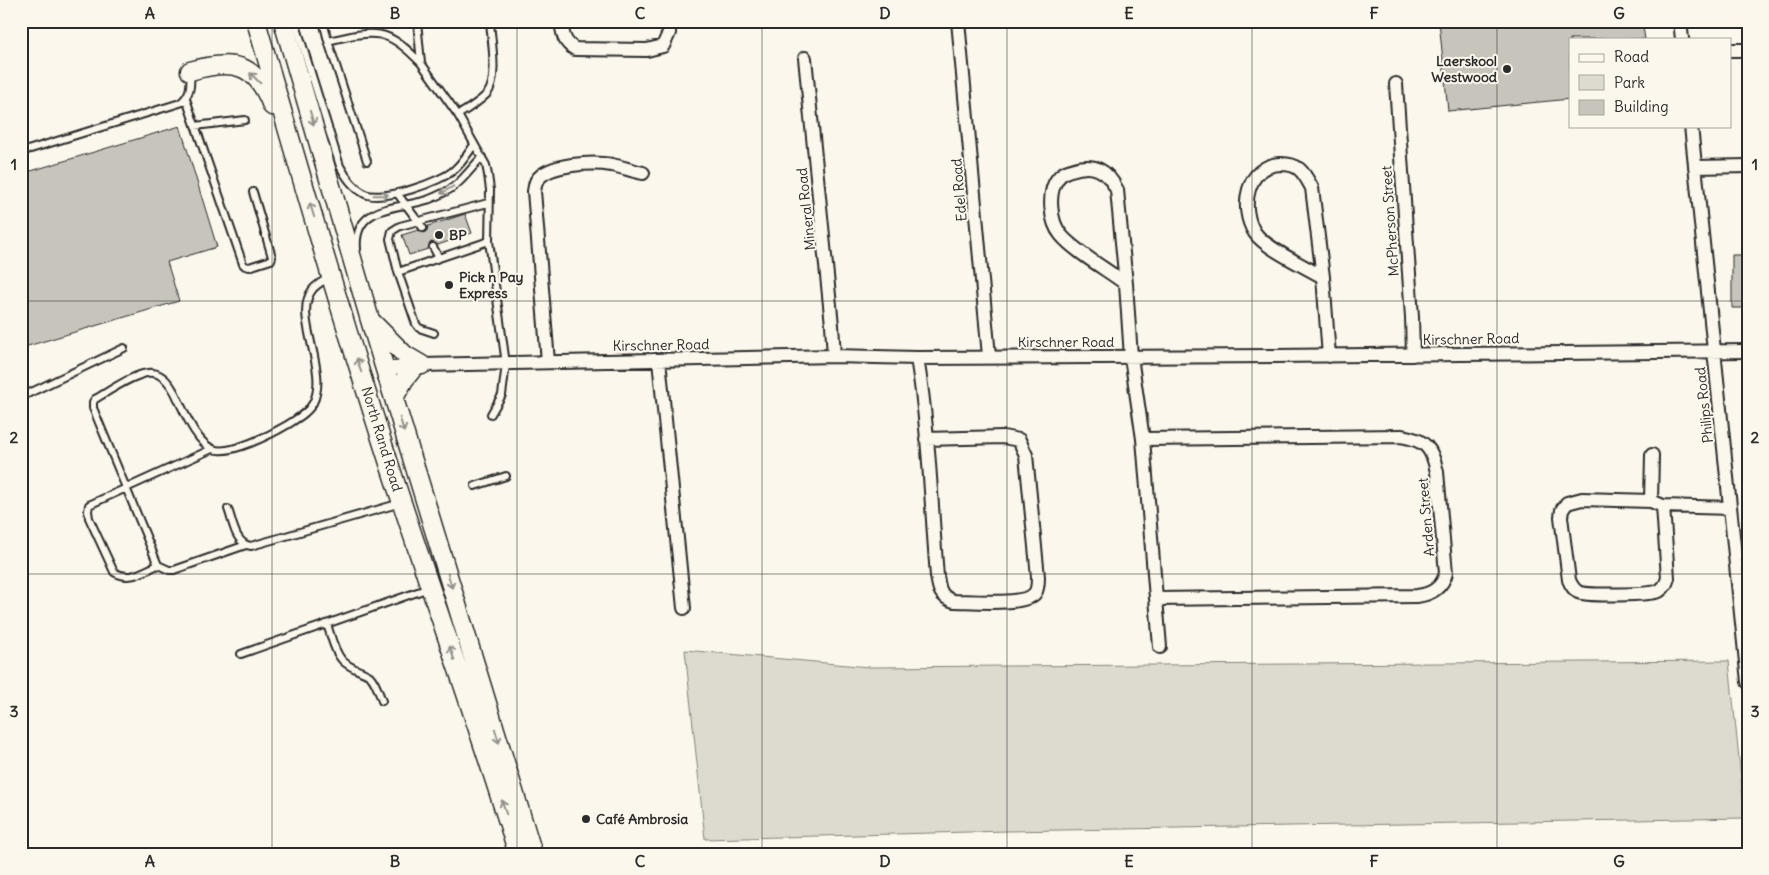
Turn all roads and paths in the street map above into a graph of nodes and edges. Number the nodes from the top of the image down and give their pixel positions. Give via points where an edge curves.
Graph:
1 (256, 21) edge
2 (283, 21) edge
3 (295, 21) edge
4 (323, 21) edge
5 (417, 21) edge
6 (490, 21) edge
7 (561, 21) edge
8 (668, 21) edge
9 (958, 21) edge
10 (1680, 21) edge
11 (1682, 38) edge
12 (328, 41) junction
13 (1732, 50) edge
14 (1748, 50) edge
15 (805, 58) dead end
16 (421, 63) junction
17 (190, 71) joint
18 (1396, 84) dead end
19 (186, 99) junction
20 (458, 115) junction
21 (245, 120) dead end
22 (195, 126) junction
23 (1691, 128) edge
24 (474, 145) junction
25 (21, 152) edge
26 (482, 157) junction
27 (367, 161) dead end
28 (1748, 166) edge
29 (1695, 167) junction
30 (643, 173) dead end
31 (304, 185) junction
32 (253, 192) dead end
33 (398, 193) junction
34 (488, 203) junction
35 (407, 204) junction
36 (419, 221) junction
37 (423, 228) dead end
38 (489, 241) junction
39 (433, 247) dead end
40 (439, 258) junction
41 (356, 271) junction
42 (398, 272) junction
43 (332, 275) junction
44 (1322, 277) junction
45 (1126, 284) junction
46 (370, 320) junction
47 (434, 333) dead end
48 (124, 348) dead end
49 (1748, 351) edge
50 (1714, 352) junction
51 (1413, 355) junction
52 (834, 356) junction
53 (990, 356) junction
54 (1329, 356) junction
55 (1131, 357) junction
56 (917, 358) junction
57 (659, 360) junction
58 (548, 362) junction
59 (506, 364) junction
60 (419, 365) junction
61 (385, 368) junction
62 (21, 397) edge
63 (394, 398) junction
64 (491, 414) dead end
65 (926, 438) junction
66 (1142, 439) junction
67 (212, 449) junction
68 (1652, 454) dead end
69 (506, 476) dead end
70 (475, 486) dead end
71 (127, 488) junction
72 (402, 502) junction
73 (1657, 504) junction
74 (1730, 508) junction
75 (228, 509) dead end
76 (246, 545) junction
77 (158, 565) junction
78 (428, 584) junction
79 (1156, 599) junction
80 (684, 608) dead end
81 (327, 624) junction
82 (1160, 647) dead end
83 (1746, 648) edge
84 (241, 654) dead end
85 (1748, 682) edge
86 (382, 701) dead end
87 (518, 854) edge
88 (534, 854) edge

1 - 31 main road, North Rand Road
2 -> 41 main road, North Rand Road
3 -> 33 lane via 346,178 367,195
4 - 12 lane
5 - 16 lane
6 - 20 lane via 494,77 491,86 480,100
7 - 8 street via 564,40 575,49 647,50 662,46 667,40
9 - 53 street, Edel Road
10 - 11 street
12 - 16 lane via 364,32 379,34 404,45
12 - 27 lane
13 - 14 street
15 - 52 street, Mineral Road
16 - 20 lane
17 - 19 lane via 190,90
31 -> 17 main road via 261,83 241,67 207,66
18 - 51 street, McPherson Street
19 - 22 lane
19 - 25 lane via 172,107
20 - 24 lane
21 - 22 lane
22 - 32 lane via 243,264 249,267 272,257
23 - 29 street, Philips Road
24 - 26 lane
24 - 33 lane via 447,176
26 - 34 lane via 490,190
26 -> 35 lane via 447,191
28 - 29 street
29 - 50 street, Philips Road
30 - 58 street via 612,165 572,166 550,170 537,180 534,191
43 -> 31 main road, North Rand Road
33 - 35 lane
34 - 36 lane
34 - 38 lane
35 - 36 lane
35 - 41 lane via 371,214 364,221 357,237
36 - 37 lane
36 - 42 lane via 392,230 390,239
38 - 40 lane
38 - 59 lane
39 - 40 lane
40 - 42 lane
41 - 46 main road, North Rand Road
42 - 47 lane via 416,324
43 - 67 lane via 314,288 306,308 318,379 312,404 298,418 260,438 222,450
72 -> 43 main road, North Rand Road
44 - 44 street via 1312,188 1305,176 1297,167 1278,164 1258,173 1251,181 1247,209 1256,234
44 - 54 street
45 - 45 street via 1117,190 1112,179 1092,167 1067,171 1059,176 1052,189 1054,223 1062,236
45 - 55 street
46 - 60 main road
46 - 61 main road, North Rand Road
48 - 62 lane
49 - 50 street, Kirschner Road
50 - 51 street, Kirschner Road
50 - 74 street, Philips Road
51 - 54 street, Kirschner Road
52 - 56 street, Kirschner Road
52 - 57 street, Kirschner Road
53 - 55 street, Kirschner Road
53 - 56 street, Kirschner Road
54 - 55 street, Kirschner Road
55 - 66 street
56 - 65 street
57 - 58 street, Kirschner Road
57 - 80 street
58 - 59 street, Kirschner Road
59 - 60 street, Kirschner Road
59 - 64 lane via 502,395
60 - 61 street, Kirschner Road
60 - 63 main road via 404,380
61 - 63 main road, North Rand Road
61 - 78 main road via 378,380 378,397 403,479
63 -> 88 main road, North Rand Road
65 - 65 street via 937,576 942,594 954,601 1030,597 1035,593 1038,577 1023,446 1019,440 1003,437
66 - 79 street
66 - 79 street, Arden Street via 1401,436 1422,441 1430,449 1436,465 1446,573 1437,589 1417,596
67 - 71 lane
67 - 71 lane via 195,431 172,386 161,376 152,372 127,381 95,399 93,408
68 - 73 street
69 - 70 lane
71 - 77 lane
71 - 77 lane via 89,505 89,518 114,572 129,577
72 - 76 lane
72 - 78 main road, North Rand Road
73 - 73 street via 1582,499 1567,503 1561,518 1572,587 1583,594 1642,594 1665,586 1668,578
73 - 74 street
74 - 83 street, Philips Road
75 - 76 lane via 240,542
76 - 77 lane via 174,570
78 - 81 lane
87 -> 78 main road, North Rand Road
79 - 82 street
81 - 84 lane
81 - 86 lane via 338,654 352,668 370,676
83 - 85 street, Philips Road

